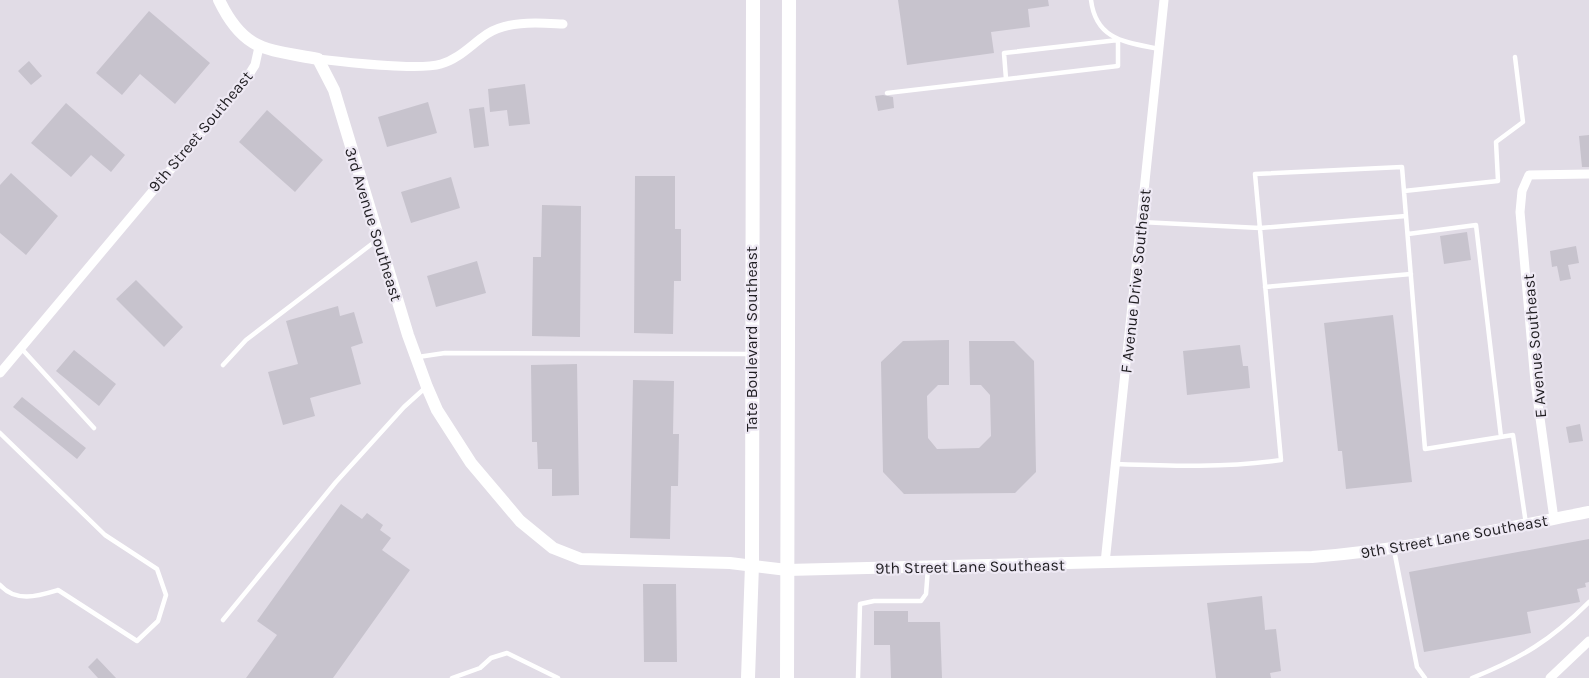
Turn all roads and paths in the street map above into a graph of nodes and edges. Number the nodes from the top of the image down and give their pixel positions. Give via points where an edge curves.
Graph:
1 (219, 0) edge
2 (753, 0) edge
3 (789, 0) edge
4 (1091, 0) edge
5 (1164, 0) edge
6 (563, 24) dead end
7 (1119, 40) junction
8 (259, 47) junction
9 (1159, 49) junction
10 (1515, 57) dead end
11 (318, 59) junction
12 (1006, 79) junction
13 (887, 93) dead end
14 (1589, 174) edge
15 (1404, 191) junction
16 (1406, 216) junction
17 (1141, 222) junction
18 (1260, 228) junction
19 (1408, 234) junction
20 (379, 238) junction
21 (1411, 274) junction
22 (1265, 287) junction
23 (21, 348) junction
24 (751, 354) junction
25 (416, 358) junction
26 (223, 365) dead end
27 (0, 373) edge
28 (428, 388) junction
29 (94, 428) dead end
30 (0, 433) edge
31 (1501, 437) junction
32 (1116, 464) junction
33 (1589, 512) edge
34 (1554, 519) junction
35 (1526, 524) junction
36 (1394, 549) junction
37 (1105, 562) junction
38 (752, 565) junction
39 (928, 566) junction
40 (787, 570) junction
41 (0, 585) edge
42 (1589, 602) edge
43 (223, 620) dead end
44 (1589, 641) edge
45 (1553, 675) edge
46 (452, 678) edge
47 (558, 678) edge
48 (748, 678) edge
49 (787, 678) edge
50 (858, 678) edge
51 (1425, 678) edge
52 (1472, 678) edge

1 - 8 street via 234,28
2 - 24 main road, Tate Boulevard Southeast
3 - 40 main road
4 - 7 lane via 1100,28
5 - 9 street, F Avenue Drive Southeast
6 - 11 street via 500,28 449,61 431,66
7 - 9 lane
7 - 12 lane via 1118,66
7 - 12 lane via 1004,53
8 - 11 street
8 - 23 street, 9th Street Southeast via 255,65 244,81
9 - 17 street, F Avenue Drive Southeast
10 - 15 lane via 1522,122 1496,142 1498,180
11 - 20 street, 3rd Avenue Southeast via 334,90
12 - 13 lane
14 - 34 street, E Avenue Southeast via 1529,175 1522,191 1520,212 1535,382
15 - 16 lane
15 - 18 lane via 1402,167 1255,174
16 - 18 lane
16 - 19 lane
17 - 18 lane
17 - 32 street, F Avenue Drive Southeast
18 - 22 lane
19 - 21 lane
19 - 31 lane via 1476,225
20 - 25 street, 3rd Avenue Southeast
20 - 26 lane via 246,340
21 - 22 lane
21 - 31 lane via 1425,449
22 - 32 lane via 1281,460 1173,466
23 - 27 street, 9th Street Southeast
23 - 29 lane
24 - 25 lane via 444,353
24 - 38 main road, Tate Boulevard Southeast
25 - 28 street, 3rd Avenue Southeast
28 - 38 street, 9th Street Lane Southeast via 456,442 494,492 520,522 553,548 594,561
28 - 43 lane via 404,407 336,482
30 - 41 lane via 105,535 157,568 166,595 158,621 137,641 58,590 29,599 6,592
31 - 35 lane via 1513,435
32 - 37 street, F Avenue Drive Southeast
33 - 34 street, 9th Street Lane Southeast
34 - 35 street, 9th Street Lane Southeast
35 - 36 street, 9th Street Lane Southeast
36 - 37 street, 9th Street Lane Southeast via 1312,557
36 - 51 lane via 1416,667
37 - 39 street, 9th Street Lane Southeast
38 - 40 street, 9th Street Lane Southeast
38 - 48 main road, Tate Boulevard Southeast
39 - 40 street, 9th Street Lane Southeast
39 - 50 lane via 926,594 921,601 860,604
40 - 49 main road
42 - 52 lane via 1564,627 1515,661
44 - 45 street
46 - 47 lane via 507,653

